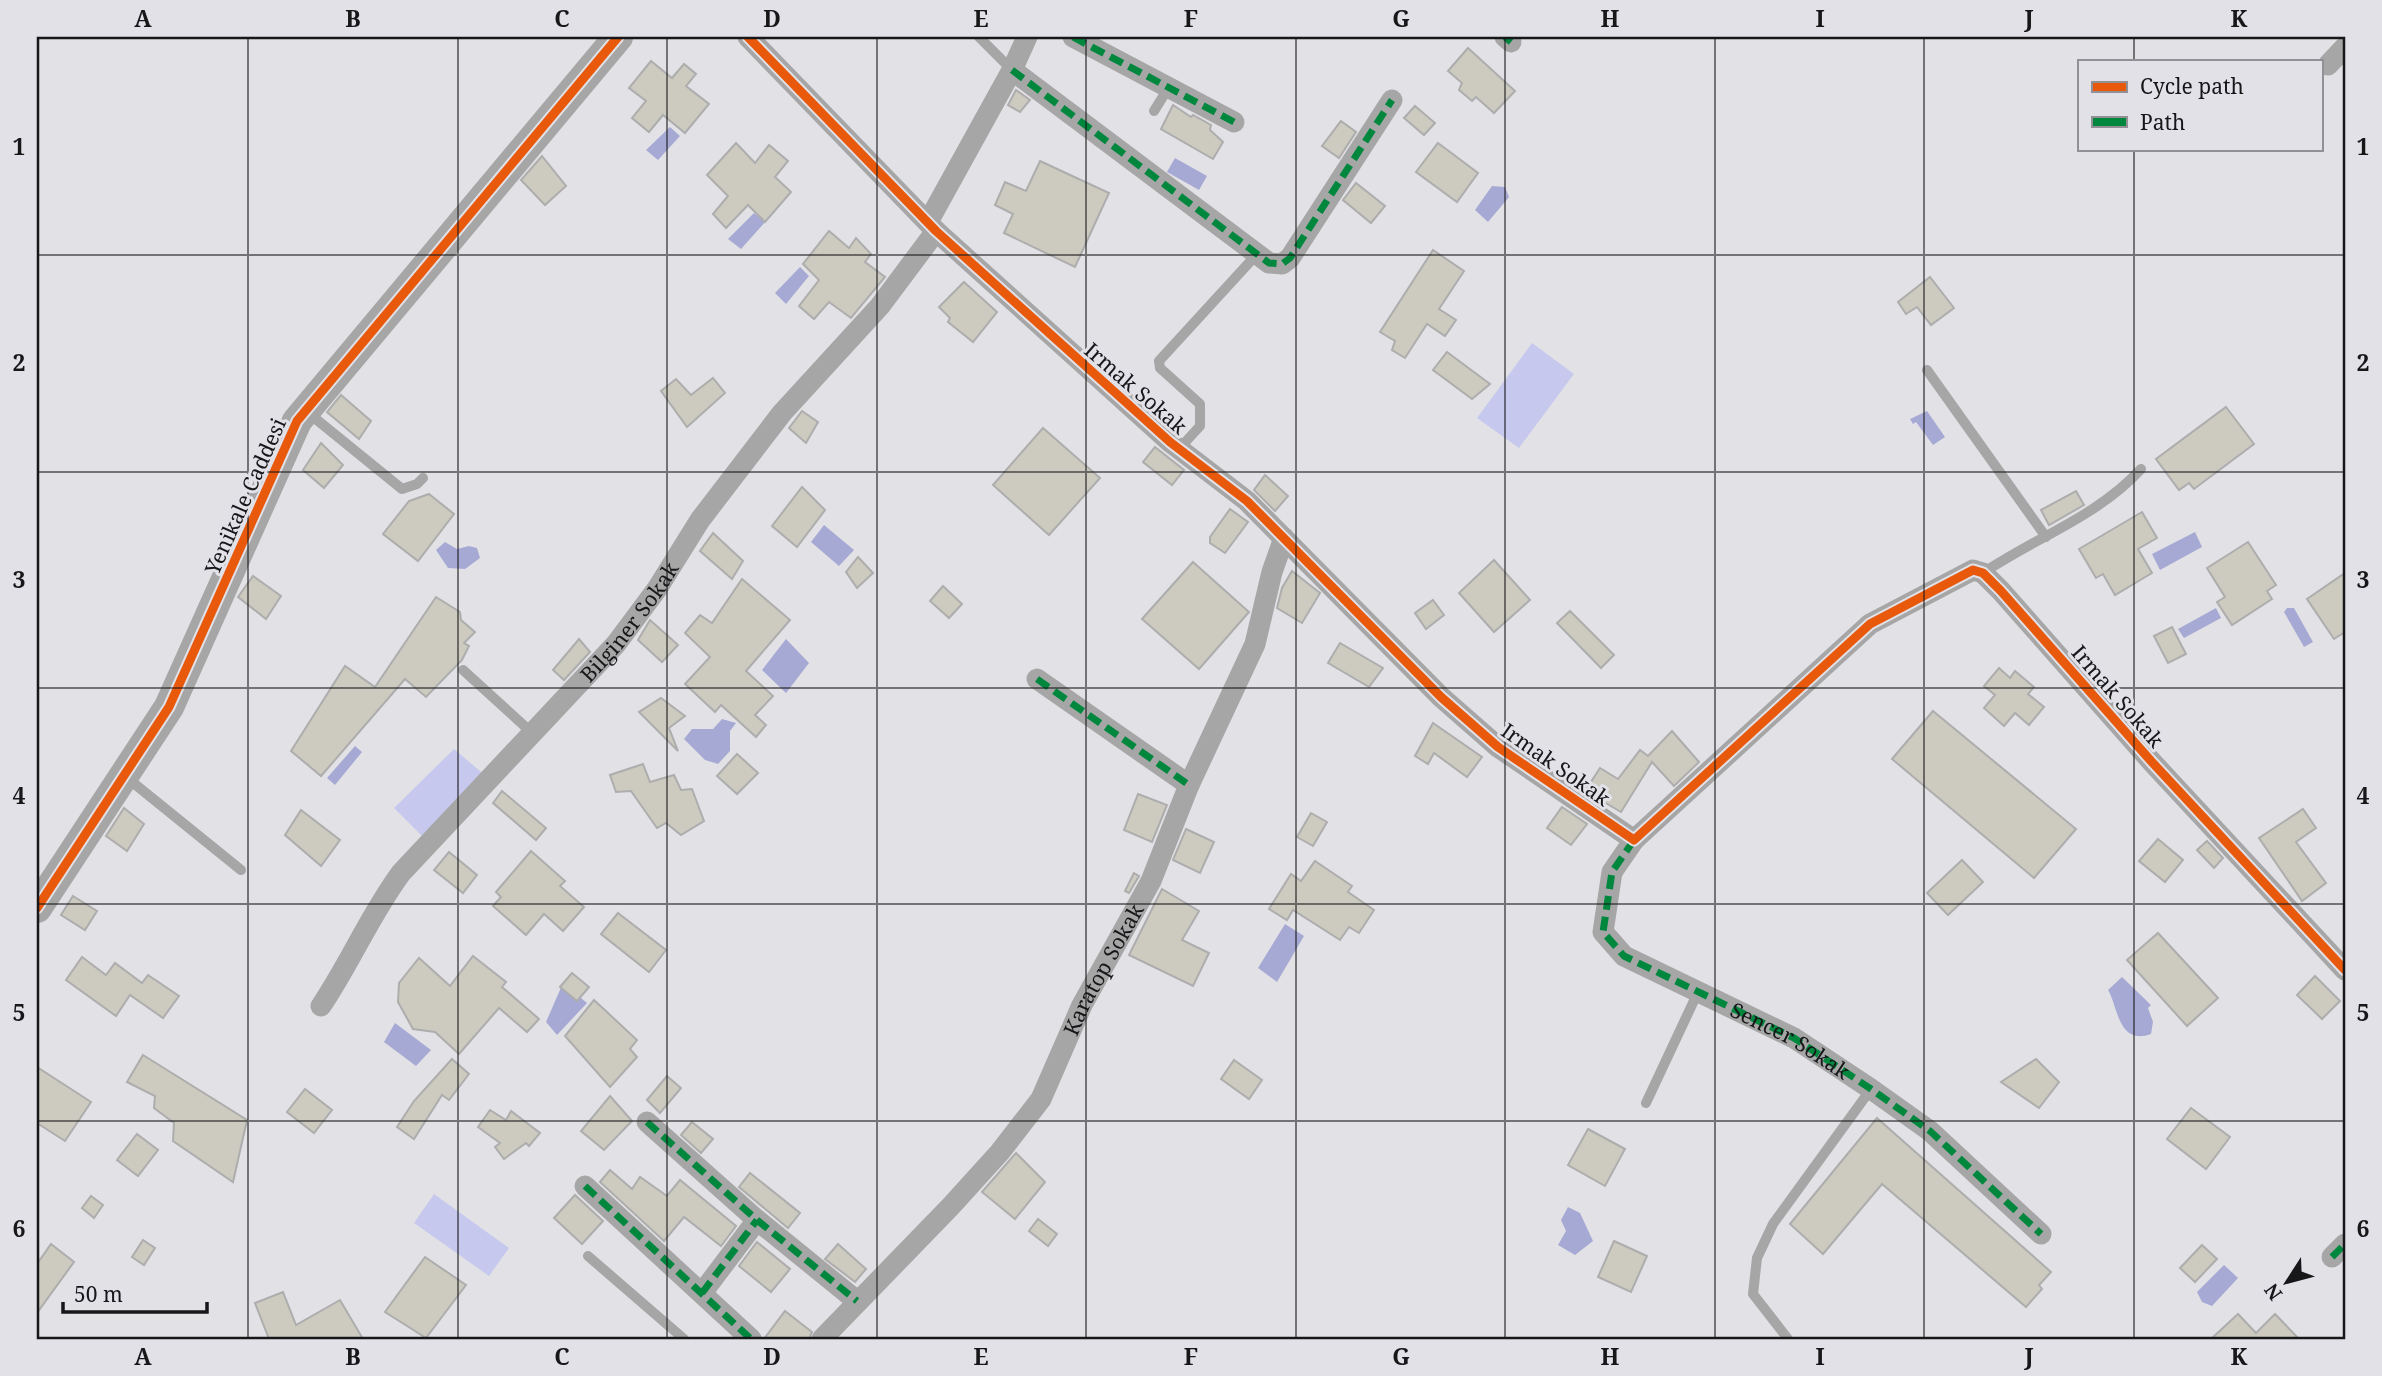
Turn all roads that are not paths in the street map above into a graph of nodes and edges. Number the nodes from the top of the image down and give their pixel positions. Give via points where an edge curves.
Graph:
1 (618, 37) edge
2 (748, 37) edge
3 (979, 37) edge
4 (1027, 37) edge
5 (1073, 37) edge
6 (2345, 47) edge
7 (2328, 65) dead end
8 (1012, 70) junction
9 (1169, 87) junction
10 (1392, 100) dead end
11 (1154, 111) dead end
12 (1234, 121) dead end
13 (932, 227) junction
14 (1257, 254) junction
15 (1927, 370) dead end
16 (306, 411) junction
17 (1179, 449) junction
18 (2141, 469) dead end
19 (423, 478) dead end
20 (2046, 537) junction
21 (1284, 538) junction
22 (1983, 573) junction
23 (463, 670) dead end
24 (1037, 679) dead end
25 (531, 732) junction
26 (124, 776) junction
27 (1189, 785) junction
28 (1633, 840) junction
29 (241, 870) dead end
30 (37, 908) edge
31 (2345, 970) edge
32 (1698, 992) junction
33 (321, 1006) dead end
34 (1871, 1089) junction
35 (1646, 1103) dead end
36 (646, 1122) dead end
37 (585, 1186) dead end
38 (757, 1220) junction
39 (2041, 1234) dead end
40 (588, 1256) dead end
41 (702, 1293) junction
42 (857, 1301) junction
43 (684, 1339) edge
44 (751, 1339) edge
45 (822, 1339) edge
46 (1788, 1339) edge

1 - 16 street, Yenikale Caddesi
2 - 13 street, Irmak Sokak
3 - 8 lane
4 - 8 street, Bilginer Sokak
5 - 9 street
6 - 7 street
8 - 13 street, Bilginer Sokak
8 - 14 street
9 - 11 lane
9 - 12 street
10 - 14 street via 1290,258 1282,264 1269,263
13 - 17 street, Irmak Sokak
13 - 25 street, Bilginer Sokak via 880,306 774,422 615,644
14 - 17 lane via 1159,360 1160,368 1200,404 1200,426
15 - 20 lane
16 - 19 lane via 402,489
16 - 26 street, Yenikale Caddesi via 297,421 169,707
17 - 21 street, Irmak Sokak via 1247,501
18 - 20 lane via 2098,508
20 - 22 lane
21 - 27 street, Karatop Sokak via 1255,644
21 - 28 street, Irmak Sokak via 1440,697 1498,747
22 - 28 street via 1973,570 1959,576 1870,624
22 - 31 street, Irmak Sokak
23 - 25 lane
24 - 27 street
25 - 33 street, Bilginer Sokak via 401,873
26 - 29 lane
26 - 30 street, Yenikale Caddesi
27 - 42 street, Karatop Sokak via 1151,881 1083,1005 1041,1098 1000,1152
28 - 32 street, Sencer Sokak via 1612,872 1603,932 1624,956
32 - 34 street, Sencer Sokak via 1794,1038
32 - 35 lane
34 - 39 street, Sencer Sokak via 1930,1131
34 - 46 lane via 1773,1224 1757,1258 1753,1294
36 - 38 street
37 - 41 street
38 - 41 street
38 - 42 street
40 - 43 lane
41 - 44 street
42 - 45 street, Karatop Sokak

